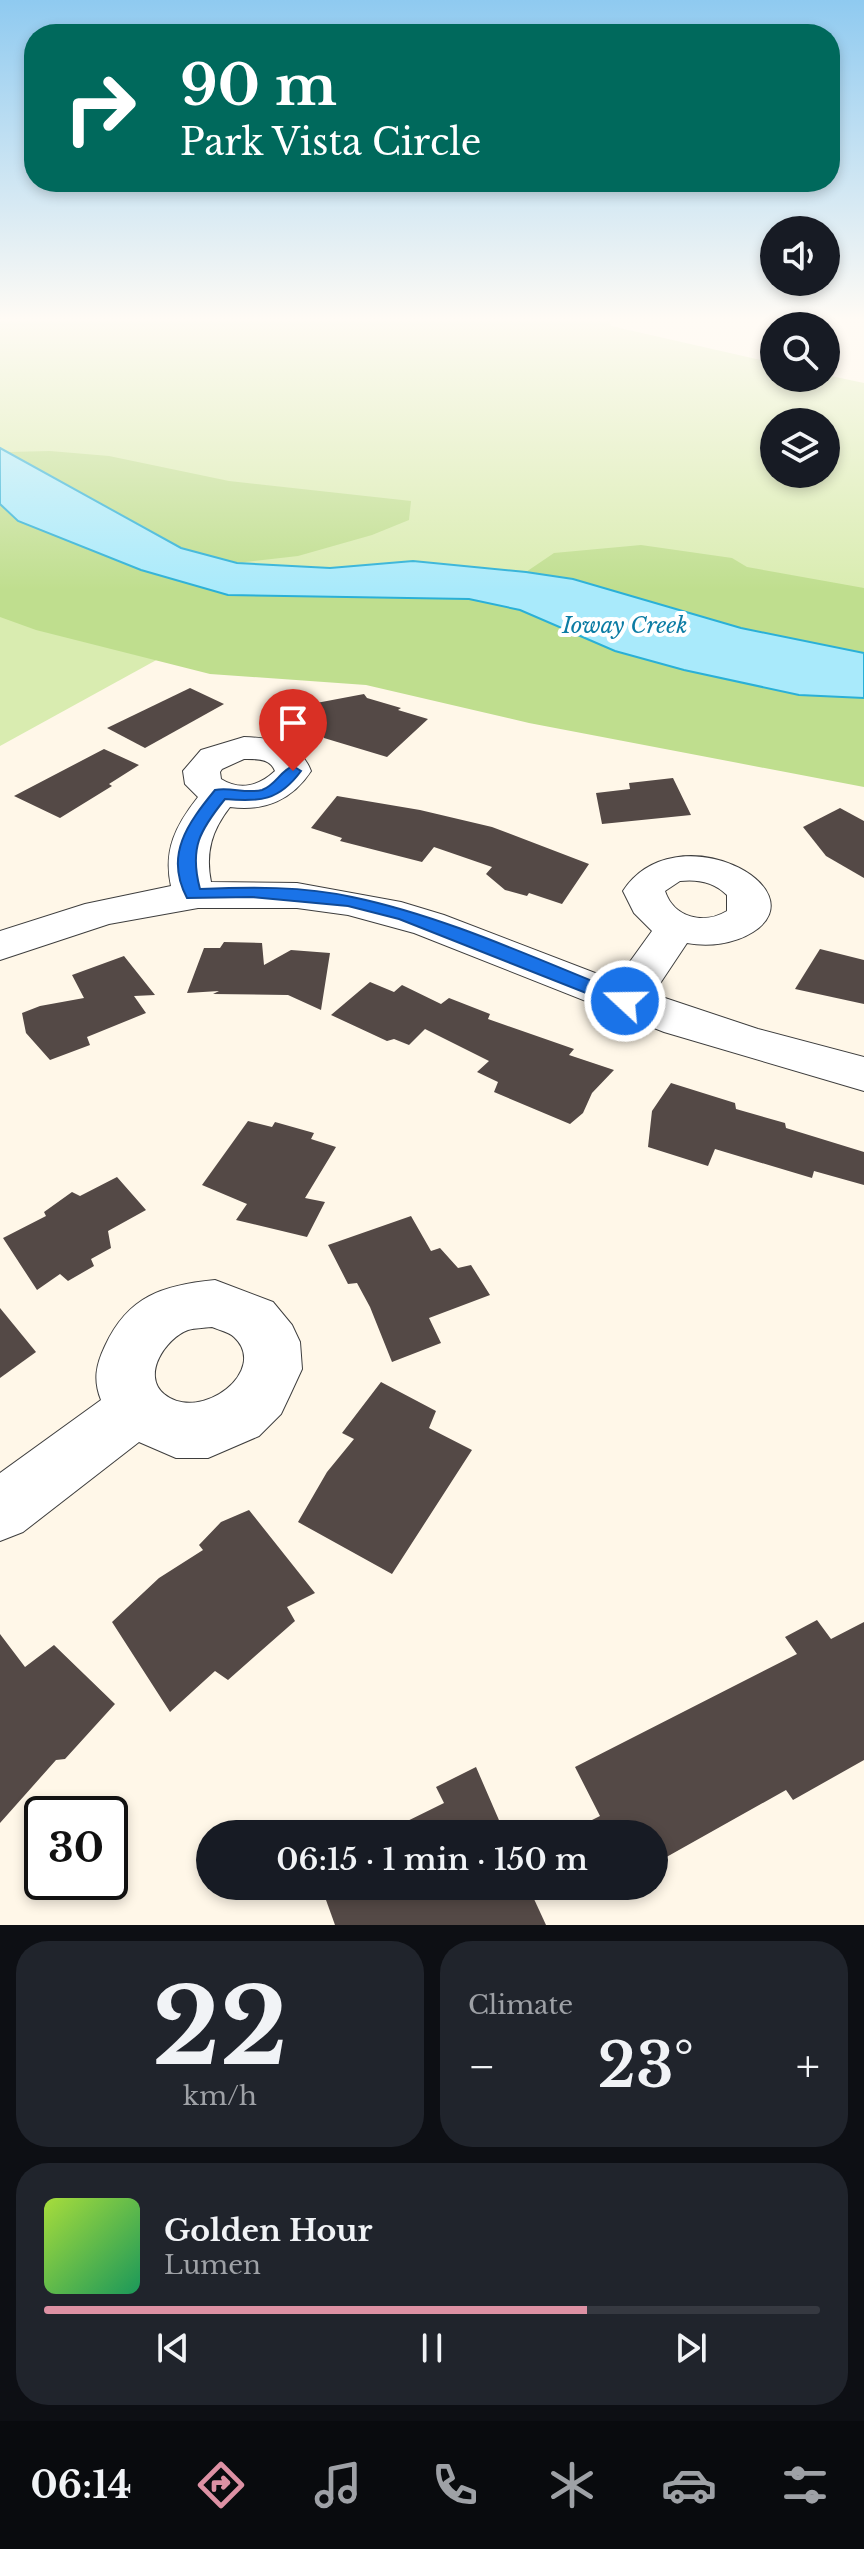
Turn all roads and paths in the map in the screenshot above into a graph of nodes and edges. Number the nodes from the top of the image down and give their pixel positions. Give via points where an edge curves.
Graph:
1 (221, 794) dead end
2 (193, 894) junction
3 (677, 927) dead end
4 (0, 946) edge
5 (625, 1001) junction
6 (864, 1074) edge
7 (136, 1409) dead end
8 (0, 1511) edge

1 - 2 street via 193,827 185,865
2 - 4 street via 130,903
2 - 5 street via 252,892 349,901 405,915
3 - 5 street
5 - 6 street
7 - 8 street

